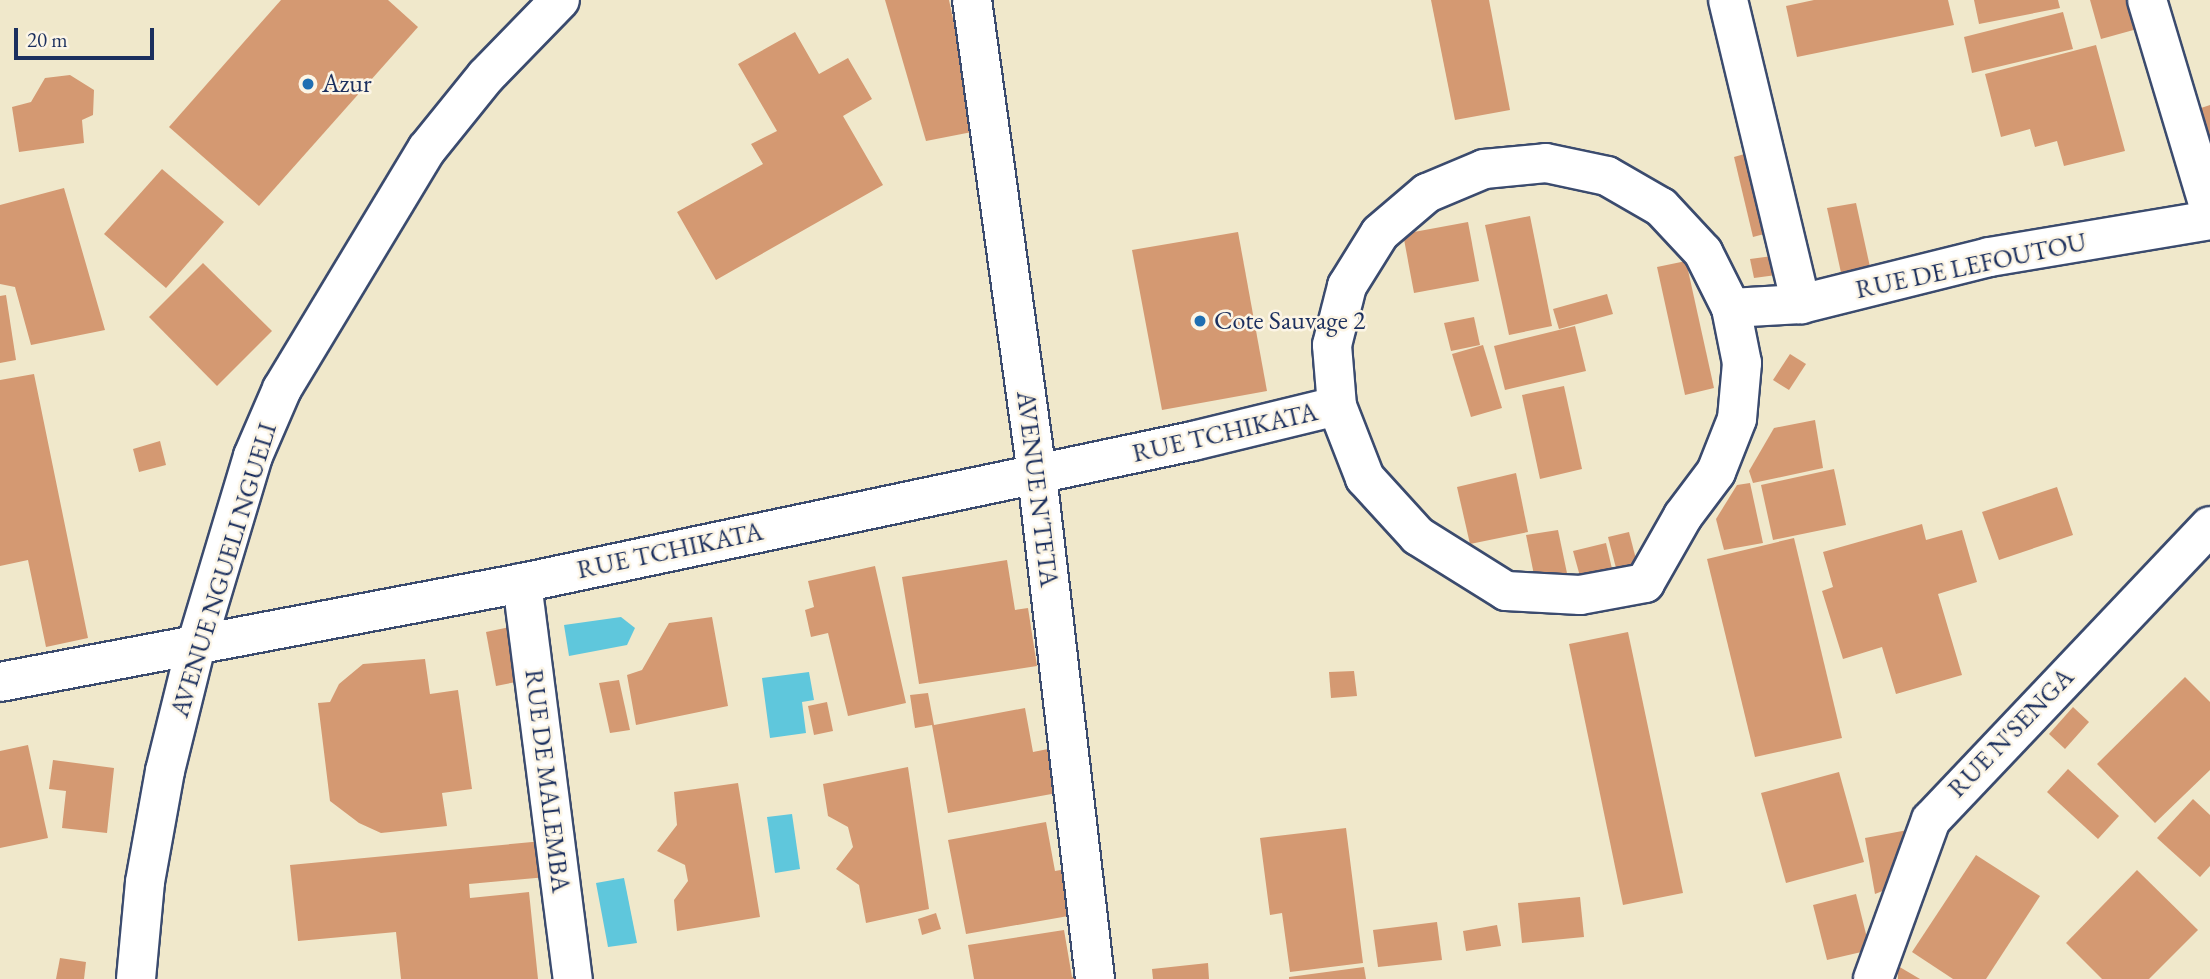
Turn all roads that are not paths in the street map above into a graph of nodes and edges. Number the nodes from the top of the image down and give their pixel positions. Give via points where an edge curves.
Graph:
1 (560, 0) edge
2 (972, 0) edge
3 (1728, 0) edge
4 (2147, 0) edge
5 (2210, 210) edge
6 (2210, 220) edge
7 (1801, 304) junction
8 (1731, 308) junction
9 (1338, 406) junction
10 (1037, 475) junction
11 (2210, 526) edge
12 (522, 583) junction
13 (196, 646) junction
14 (0, 682) edge
15 (136, 979) edge
16 (573, 979) edge
17 (1096, 979) edge
18 (1873, 979) edge

1 - 13 street, AVENUE NGUELI NGUELI via 486,76 427,149 282,389 253,456
2 - 10 street, AVENUE N'TETA
3 - 7 street
4 - 5 street
6 - 7 street, RUE DE LEFOUTOU via 1989,257
7 - 8 street, RUE DE LEFOUTOU
8 - 9 street via 1703,252 1661,207 1607,176 1546,163 1484,169 1427,193 1380,233 1347,286 1332,345
8 - 9 street via 1742,363 1737,419 1716,471 1683,516 1645,583 1580,595 1506,591 1418,536 1365,478
9 - 10 street, RUE TCHIKATA
10 - 12 street, RUE TCHIKATA
10 - 17 street, AVENUE N'TETA
11 - 18 street, RUE N'SENGA via 1931,820
12 - 13 street, RUE TCHIKATA
12 - 16 street, RUE DE MALEMBA
13 - 14 street, RUE TCHIKATA
13 - 15 street, AVENUE NGUELI NGUELI via 145,883

